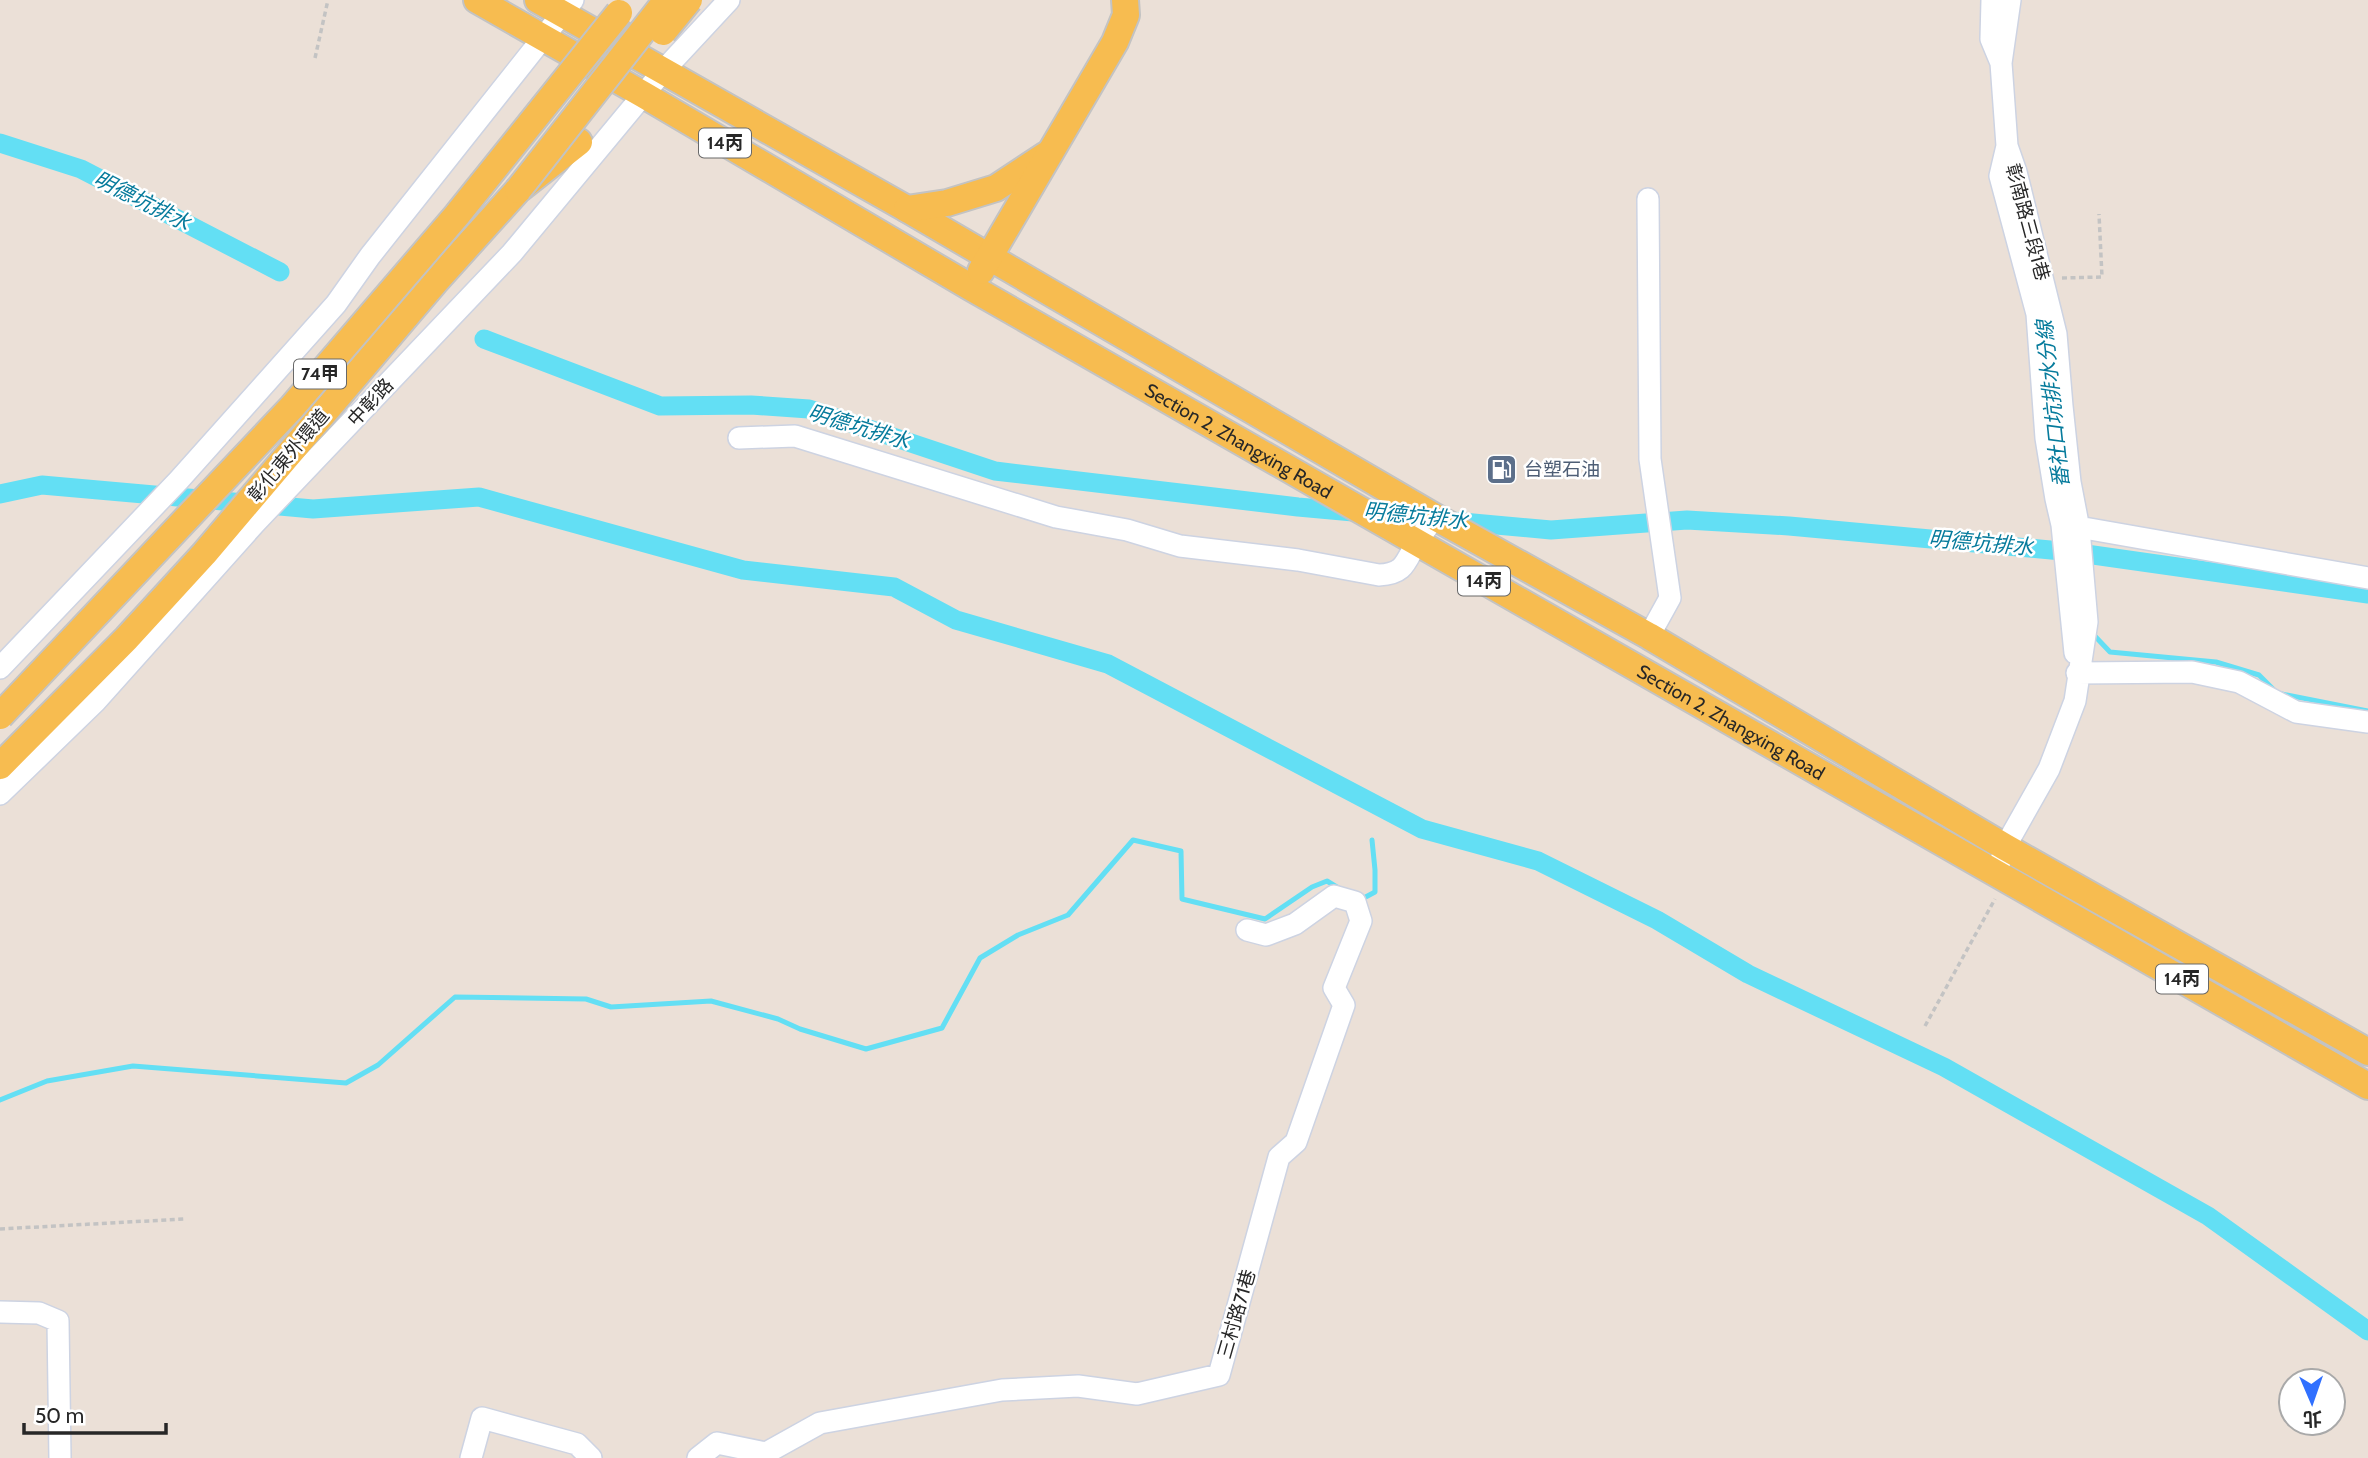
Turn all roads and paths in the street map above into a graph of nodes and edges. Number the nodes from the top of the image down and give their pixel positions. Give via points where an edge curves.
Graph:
1 (328, 0) edge
2 (477, 0) edge
3 (538, 0) edge
4 (667, 0) edge
5 (689, 0) edge
6 (729, 0) edge
7 (1992, 0) edge
8 (2010, 0) edge
9 (625, 4) edge
10 (568, 7) edge
11 (1126, 7) edge
12 (542, 37) junction
13 (314, 58) dead end
14 (2001, 63) junction
15 (663, 71) junction
16 (644, 95) junction
17 (2007, 146) junction
18 (1050, 152) junction
19 (518, 190) junction
20 (1648, 199) dead end
21 (907, 209) junction
22 (2099, 214) dead end
23 (989, 257) junction
24 (2043, 279) junction
25 (972, 288) junction
26 (740, 438) dead end
27 (1435, 517) junction
28 (2070, 526) junction
29 (1417, 542) junction
30 (2368, 578) edge
31 (1649, 636) junction
32 (0, 668) edge
33 (2077, 673) junction
34 (0, 716) edge
35 (2368, 722) edge
36 (0, 766) edge
37 (0, 794) edge
38 (2005, 848) junction
39 (1996, 873) junction
40 (1247, 930) dead end
41 (1925, 1026) dead end
42 (2368, 1052) edge
43 (2368, 1086) edge
44 (184, 1219) dead end
45 (0, 1229) edge
46 (0, 1312) edge
47 (60, 1458) edge
48 (471, 1458) edge
49 (591, 1458) edge
50 (698, 1458) edge

1 - 13 path
2 - 12 main road, Section 2, Zhangxing Road / 14丙
3 - 10 main road, Section 2, Zhangxing Road / 14丙
4 - 19 main road, 彰化東外環道 / 74甲, bridge
5 - 19 main road, bridge via 579,142
6 - 15 street, 中彰路
7 - 14 street, 彰南路三段1巷 via 1991,39
8 - 14 street, 彰南路三段1巷
9 - 34 main road, 彰化東外環道 / 74甲, bridge via 457,215 292,407
10 - 12 street
10 - 15 main road, Section 2, Zhangxing Road / 14丙
11 - 18 main road via 1115,42
12 - 16 main road, Section 2, Zhangxing Road / 14丙
12 - 32 street via 336,303 179,480
14 - 17 street, 彰南路三段1巷
15 - 16 street, 中彰路
15 - 21 main road, Section 2, Zhangxing Road / 14丙
16 - 25 main road, Section 2, Zhangxing Road / 14丙
16 - 37 street, 中彰路 via 512,253 255,523 95,702
17 - 24 street, 彰南路三段1巷
17 - 28 street, 彰南路三段1巷 via 2000,176 2037,314 2046,438 2056,499
18 - 21 main road via 996,188
18 - 23 main road
19 - 36 main road, 彰化東外環道 / 74甲 via 204,554
20 - 31 street via 1650,458 1670,598
21 - 23 main road, Section 2, Zhangxing Road / 14丙
22 - 24 path via 2102,277
23 - 25 main road
23 - 27 main road, Section 2, Zhangxing Road / 14丙
24 - 28 street, 彰南路三段1巷 via 2056,334
25 - 29 main road, Section 2, Zhangxing Road / 14丙
26 - 29 street via 795,436 1056,517 1127,530 1180,546 1379,575 1392,574 1405,565
27 - 29 street
27 - 31 main road, Section 2, Zhangxing Road / 14丙
28 - 30 street
28 - 33 street, 彰南路三段1巷
29 - 39 main road, Section 2, Zhangxing Road / 14丙
31 - 38 main road, Section 2, Zhangxing Road / 14丙
33 - 35 street via 2192,672 2239,682 2296,712
33 - 38 street, 彰南路三段1巷 via 2075,701 2049,769
38 - 39 street, 彰南路三段1巷
38 - 42 main road, Section 2, Zhangxing Road / 14丙
39 - 41 path via 1999,892
39 - 43 main road, Section 2, Zhangxing Road / 14丙
40 - 50 street, 三村路71巷 via 1266,935 1295,925 1334,896 1355,902 1361,921 1334,988 1344,1005 1296,1142 1279,1157 1219,1375 1137,1394 1078,1386 1002,1390 820,1423 766,1453 717,1443
44 - 45 path
46 - 47 street via 39,1313 58,1321
48 - 49 street via 482,1418 577,1444

